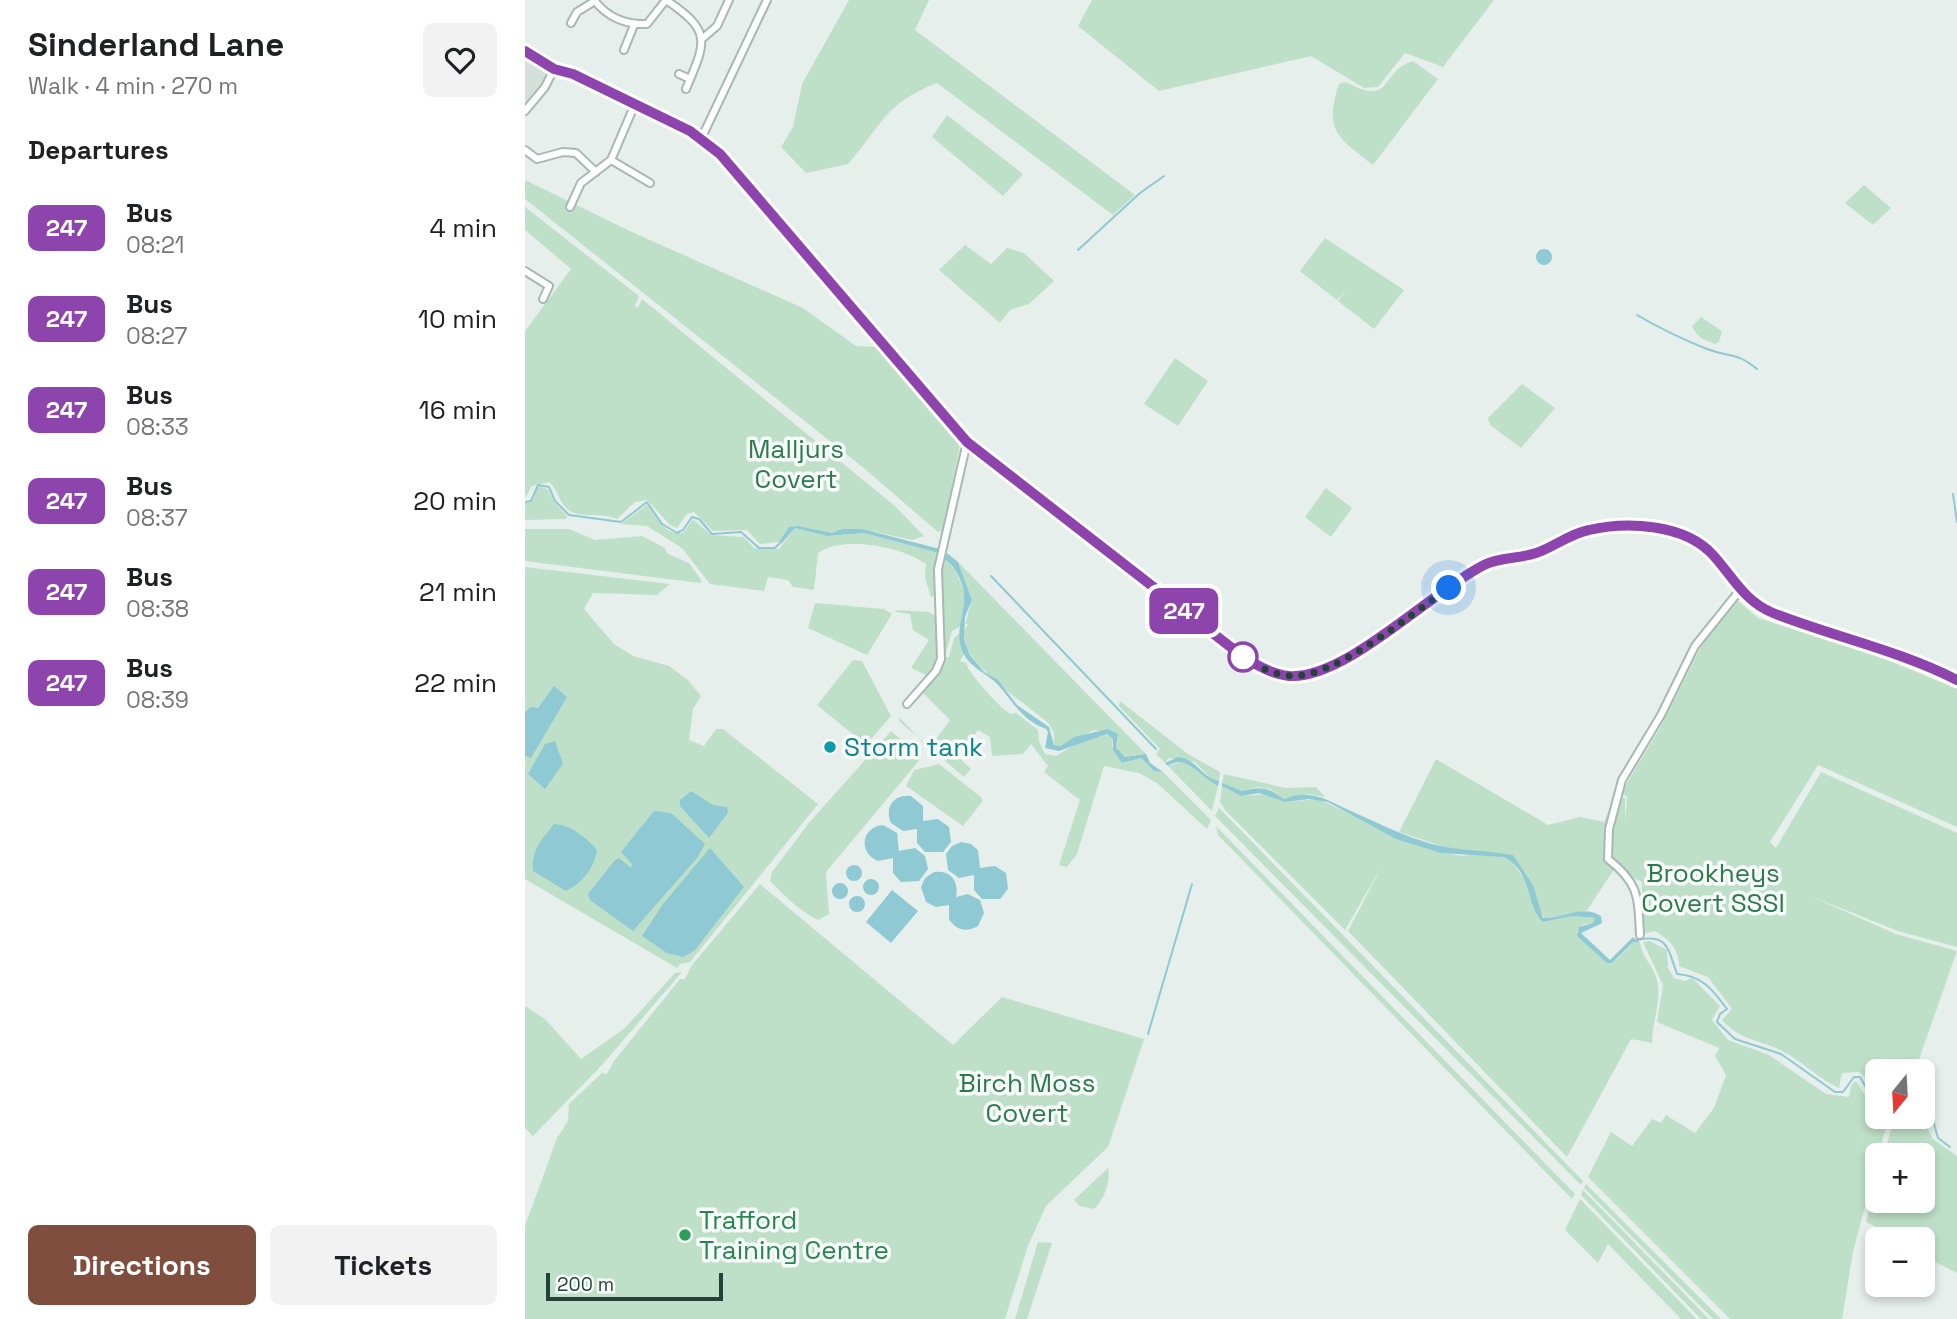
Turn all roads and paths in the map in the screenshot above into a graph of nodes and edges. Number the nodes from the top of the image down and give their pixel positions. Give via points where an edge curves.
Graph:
1 (594, 0) edge
2 (666, 0) edge
3 (729, 0) edge
4 (767, 0) edge
5 (571, 23) dead end
6 (634, 24) junction
7 (703, 38) junction
8 (624, 50) dead end
9 (525, 51) edge
10 (554, 69) junction
11 (679, 74) dead end
12 (690, 79) junction
13 (686, 89) dead end
14 (635, 104) junction
15 (525, 111) edge
16 (702, 137) junction
17 (525, 150) edge
18 (611, 160) junction
19 (596, 172) junction
20 (650, 184) dead end
21 (570, 207) dead end
22 (525, 271) edge
23 (543, 299) dead end
24 (967, 442) junction
25 (1740, 590) junction
26 (1957, 680) edge
27 (907, 704) dead end
28 (1640, 935) dead end

1 - 5 street via 577,12
1 - 6 street via 608,15
2 - 6 street via 647,24
2 - 7 street
3 - 7 street via 717,26
4 - 16 street
6 - 8 street
7 - 12 street
9 - 10 street
10 - 14 street
10 - 15 street
11 - 12 street
12 - 13 street
14 - 16 street
14 - 18 street
16 - 24 street
17 - 19 street via 537,159 576,153
18 - 19 street
18 - 20 street
19 - 21 street via 577,189
22 - 23 street via 549,286
24 - 25 street via 1237,652 1282,675 1310,674 1334,665 1483,565 1535,553 1589,530 1634,527 1688,536 1713,554
24 - 27 street via 940,563 941,659
25 - 26 street via 1774,613 1876,646
25 - 28 street via 1695,646 1615,801 1608,859 1635,886

